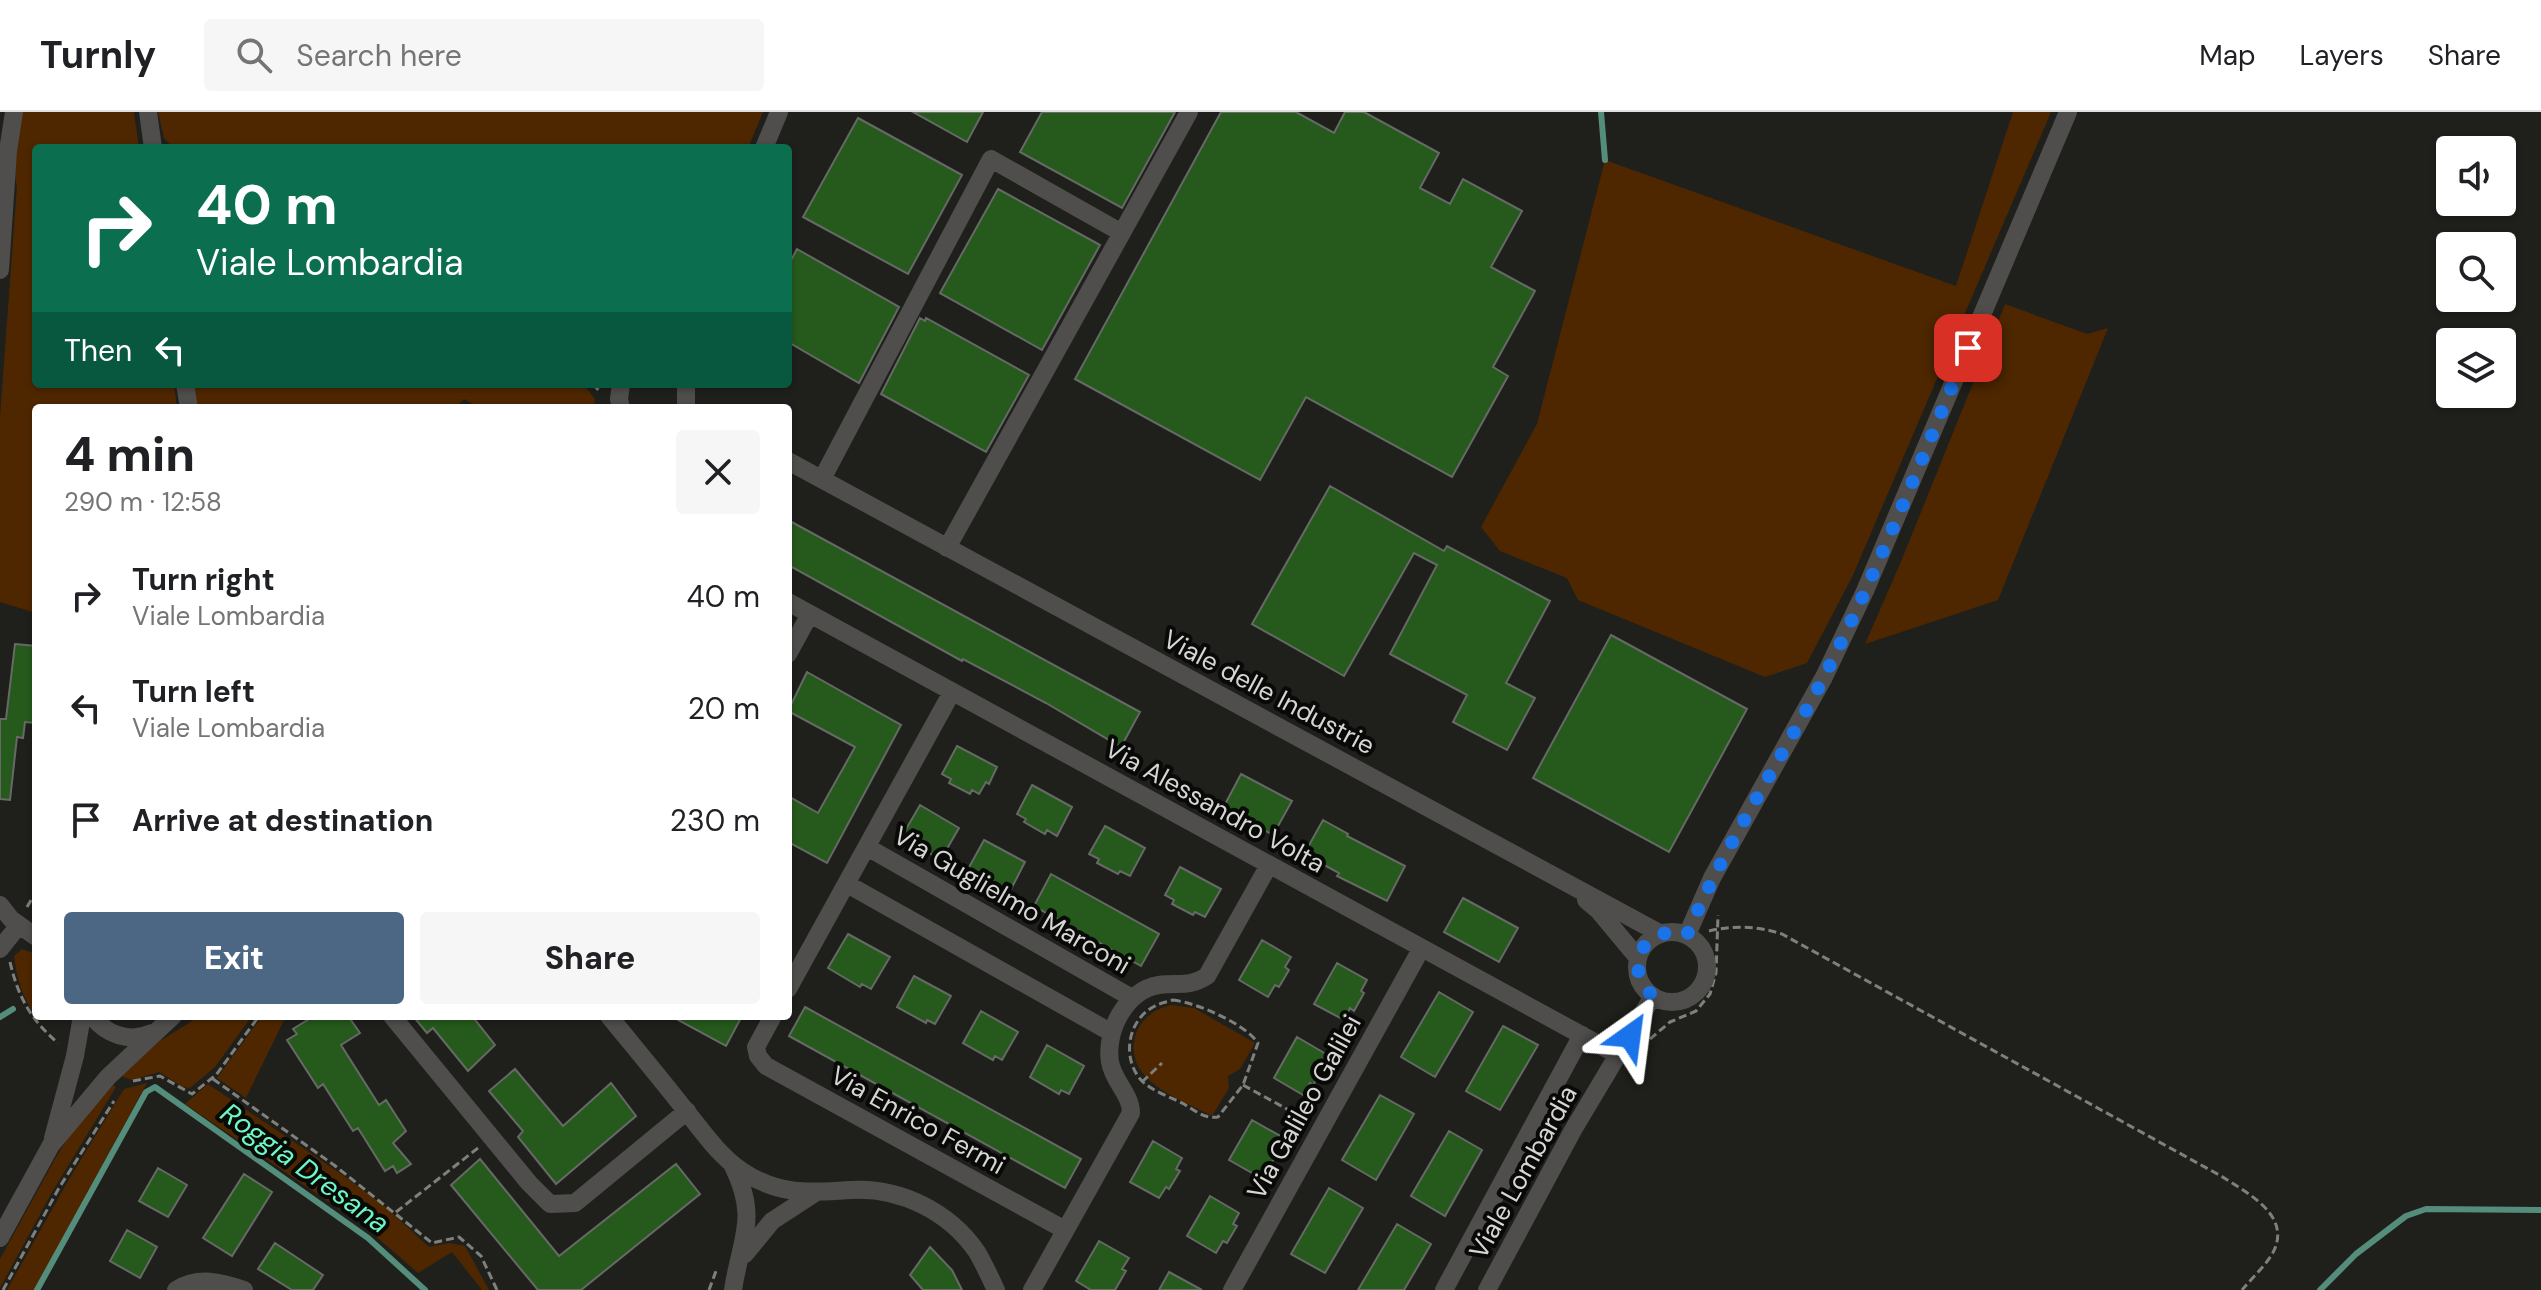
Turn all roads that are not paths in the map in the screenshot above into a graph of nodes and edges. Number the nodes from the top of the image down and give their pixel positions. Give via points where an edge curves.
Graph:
1 (14, 112) edge
2 (148, 112) edge
3 (779, 112) edge
4 (1189, 112) edge
5 (2068, 112) edge
6 (152, 144) edge
7 (766, 144) edge
8 (1122, 233) junction
9 (0, 270) edge
10 (792, 463) edge
11 (822, 479) junction
12 (947, 548) junction
13 (792, 604) edge
14 (810, 614) junction
15 (792, 647) edge
16 (952, 692) junction
17 (867, 847) junction
18 (1269, 865) junction
19 (1566, 882) junction
20 (847, 884) junction
21 (0, 905) edge
22 (27, 927) edge
23 (1661, 934) junction
24 (1687, 935) junction
25 (1421, 949) junction
26 (4, 951) edge
27 (1638, 958) junction
28 (792, 982) edge
29 (1653, 996) junction
30 (1132, 998) junction
31 (81, 1020) edge
32 (96, 1020) edge
33 (395, 1020) edge
34 (612, 1020) edge
35 (771, 1020) edge
36 (169, 1022) edge
37 (1112, 1033) junction
38 (1582, 1035) junction
39 (1618, 1055) junction
40 (687, 1111) junction
41 (51, 1145) junction
42 (732, 1164) junction
43 (816, 1193) junction
44 (1065, 1230) junction
45 (0, 1238) edge
46 (738, 1262) junction
47 (176, 1290) edge
48 (244, 1290) edge
49 (733, 1290) edge
50 (996, 1290) edge
51 (1032, 1290) edge
52 (1232, 1290) edge
53 (1444, 1290) edge
54 (1487, 1290) edge

1 - 9 street
2 - 6 street
3 - 7 street
4 - 8 street
5 - 24 street via 1865,591
8 - 11 street via 991,159
8 - 12 street
10 - 11 street, Viale delle Industrie
11 - 12 street, Viale delle Industrie
12 - 19 street, Viale delle Industrie
13 - 14 street, Via Alessandro Volta
14 - 15 street
14 - 16 street, Via Alessandro Volta
16 - 17 street
16 - 18 street, Via Alessandro Volta
17 - 20 street
17 - 30 street, Via Guglielmo Marconi
18 - 25 street, Via Alessandro Volta
18 - 30 street via 1207,976 1190,985 1156,985
19 - 23 street, Viale delle Industrie
19 - 27 street, Viale delle Industrie
20 - 28 street
20 - 37 street
21 - 22 street
22 - 26 street
23 - 24 street
23 - 27 street via 1643,947
24 - 29 street via 1703,951 1703,984 1686,999
25 - 38 street, Via Alessandro Volta
25 - 52 street, Via Galileo Galilei
27 - 29 street via 1639,980
29 - 39 street, Viale Lombardia
30 - 37 street
31 - 41 street
32 - 36 street via 123,1037 137,1037
33 - 40 street via 550,1204 575,1203
34 - 40 street
35 - 44 street, Via Enrico Fermi via 756,1047 766,1066
36 - 41 street via 108,1077
37 - 44 street via 1111,1067 1131,1113
38 - 39 street, Via Alessandro Volta
38 - 53 street
39 - 54 street, Viale Lombardia
40 - 42 street
41 - 45 street
42 - 43 street via 771,1186
42 - 46 street via 748,1212
43 - 46 street via 772,1221
43 - 50 street via 874,1190 931,1209 967,1239
44 - 51 street
46 - 49 street
47 - 48 street via 198,1281

